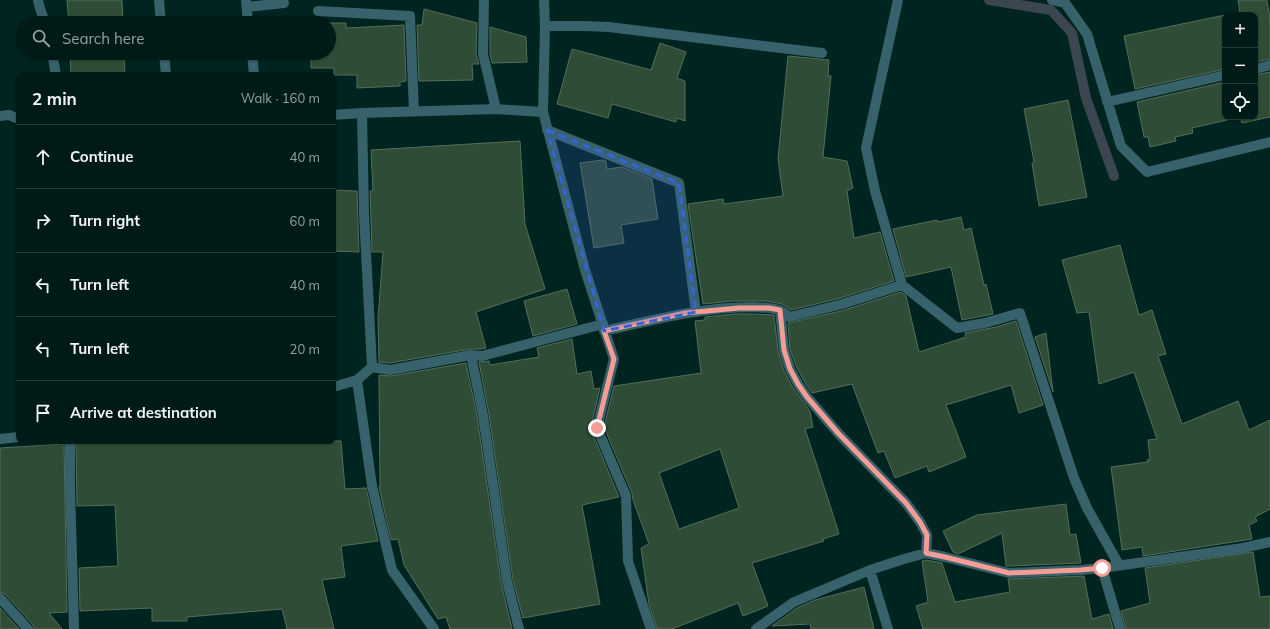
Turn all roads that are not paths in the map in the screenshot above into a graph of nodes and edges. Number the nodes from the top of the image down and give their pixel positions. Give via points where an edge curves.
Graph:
1 (38, 0) edge
2 (159, 0) edge
3 (484, 0) edge
4 (544, 0) edge
5 (898, 0) edge
6 (1052, 0) edge
7 (246, 3) edge
8 (284, 4) dead end
9 (318, 11) dead end
10 (44, 16) edge
11 (160, 16) edge
12 (247, 16) edge
13 (545, 26) junction
14 (822, 54) dead end
15 (53, 60) edge
16 (165, 60) edge
17 (253, 60) edge
18 (1270, 65) edge
19 (1258, 68) edge
20 (55, 72) edge
21 (166, 72) edge
22 (254, 72) edge
23 (1222, 76) edge
24 (1107, 102) junction
25 (496, 109) junction
26 (414, 111) junction
27 (542, 112) junction
28 (362, 113) junction
29 (336, 115) edge
30 (0, 116) edge
31 (16, 118) edge
32 (547, 130) junction
33 (1270, 142) edge
34 (902, 285) junction
35 (780, 310) junction
36 (696, 312) junction
37 (604, 327) junction
38 (471, 355) junction
39 (372, 367) junction
40 (357, 380) junction
41 (336, 386) edge
42 (16, 437) edge
43 (0, 439) edge
44 (70, 444) edge
45 (1270, 542) edge
46 (926, 553) junction
47 (1119, 565) junction
48 (1102, 568) junction
49 (870, 570) junction
50 (0, 598) edge
51 (28, 629) edge
52 (74, 629) edge
53 (434, 629) edge
54 (519, 629) edge
55 (651, 629) edge
56 (756, 629) edge
57 (888, 629) edge
58 (1120, 629) edge

1 - 10 street
2 - 11 street
3 - 25 street via 483,54
4 - 13 street
5 - 34 street via 866,148 875,191
6 - 24 street via 1064,3 1087,34
7 - 8 street
7 - 12 street
9 - 26 street via 410,16
13 - 14 street via 609,27
13 - 27 street
15 - 20 street
16 - 21 street
17 - 22 street
18 - 19 street
23 - 24 street
24 - 33 street via 1121,146 1147,172
25 - 26 street
25 - 27 street
26 - 28 street
27 - 32 street
28 - 29 street
28 - 39 street
30 - 31 street
32 - 36 street via 679,184
32 - 37 street via 585,270
34 - 35 street via 789,316
34 - 47 street via 957,328 1020,313 1074,478 1087,508
35 - 36 street via 739,308
35 - 46 street via 784,350 798,384 838,433 906,503 927,535
36 - 37 street
37 - 38 street via 482,356
37 - 55 street via 614,359 597,428 626,496 628,561
38 - 39 street via 390,370
38 - 54 street via 483,415 507,581
39 - 40 street
40 - 41 street
40 - 53 street via 372,486 392,570
42 - 43 street
44 - 52 street
45 - 47 street
46 - 48 street via 1009,573
46 - 49 street
47 - 48 street
48 - 58 street
49 - 56 street via 794,602
49 - 57 street
50 - 51 street

